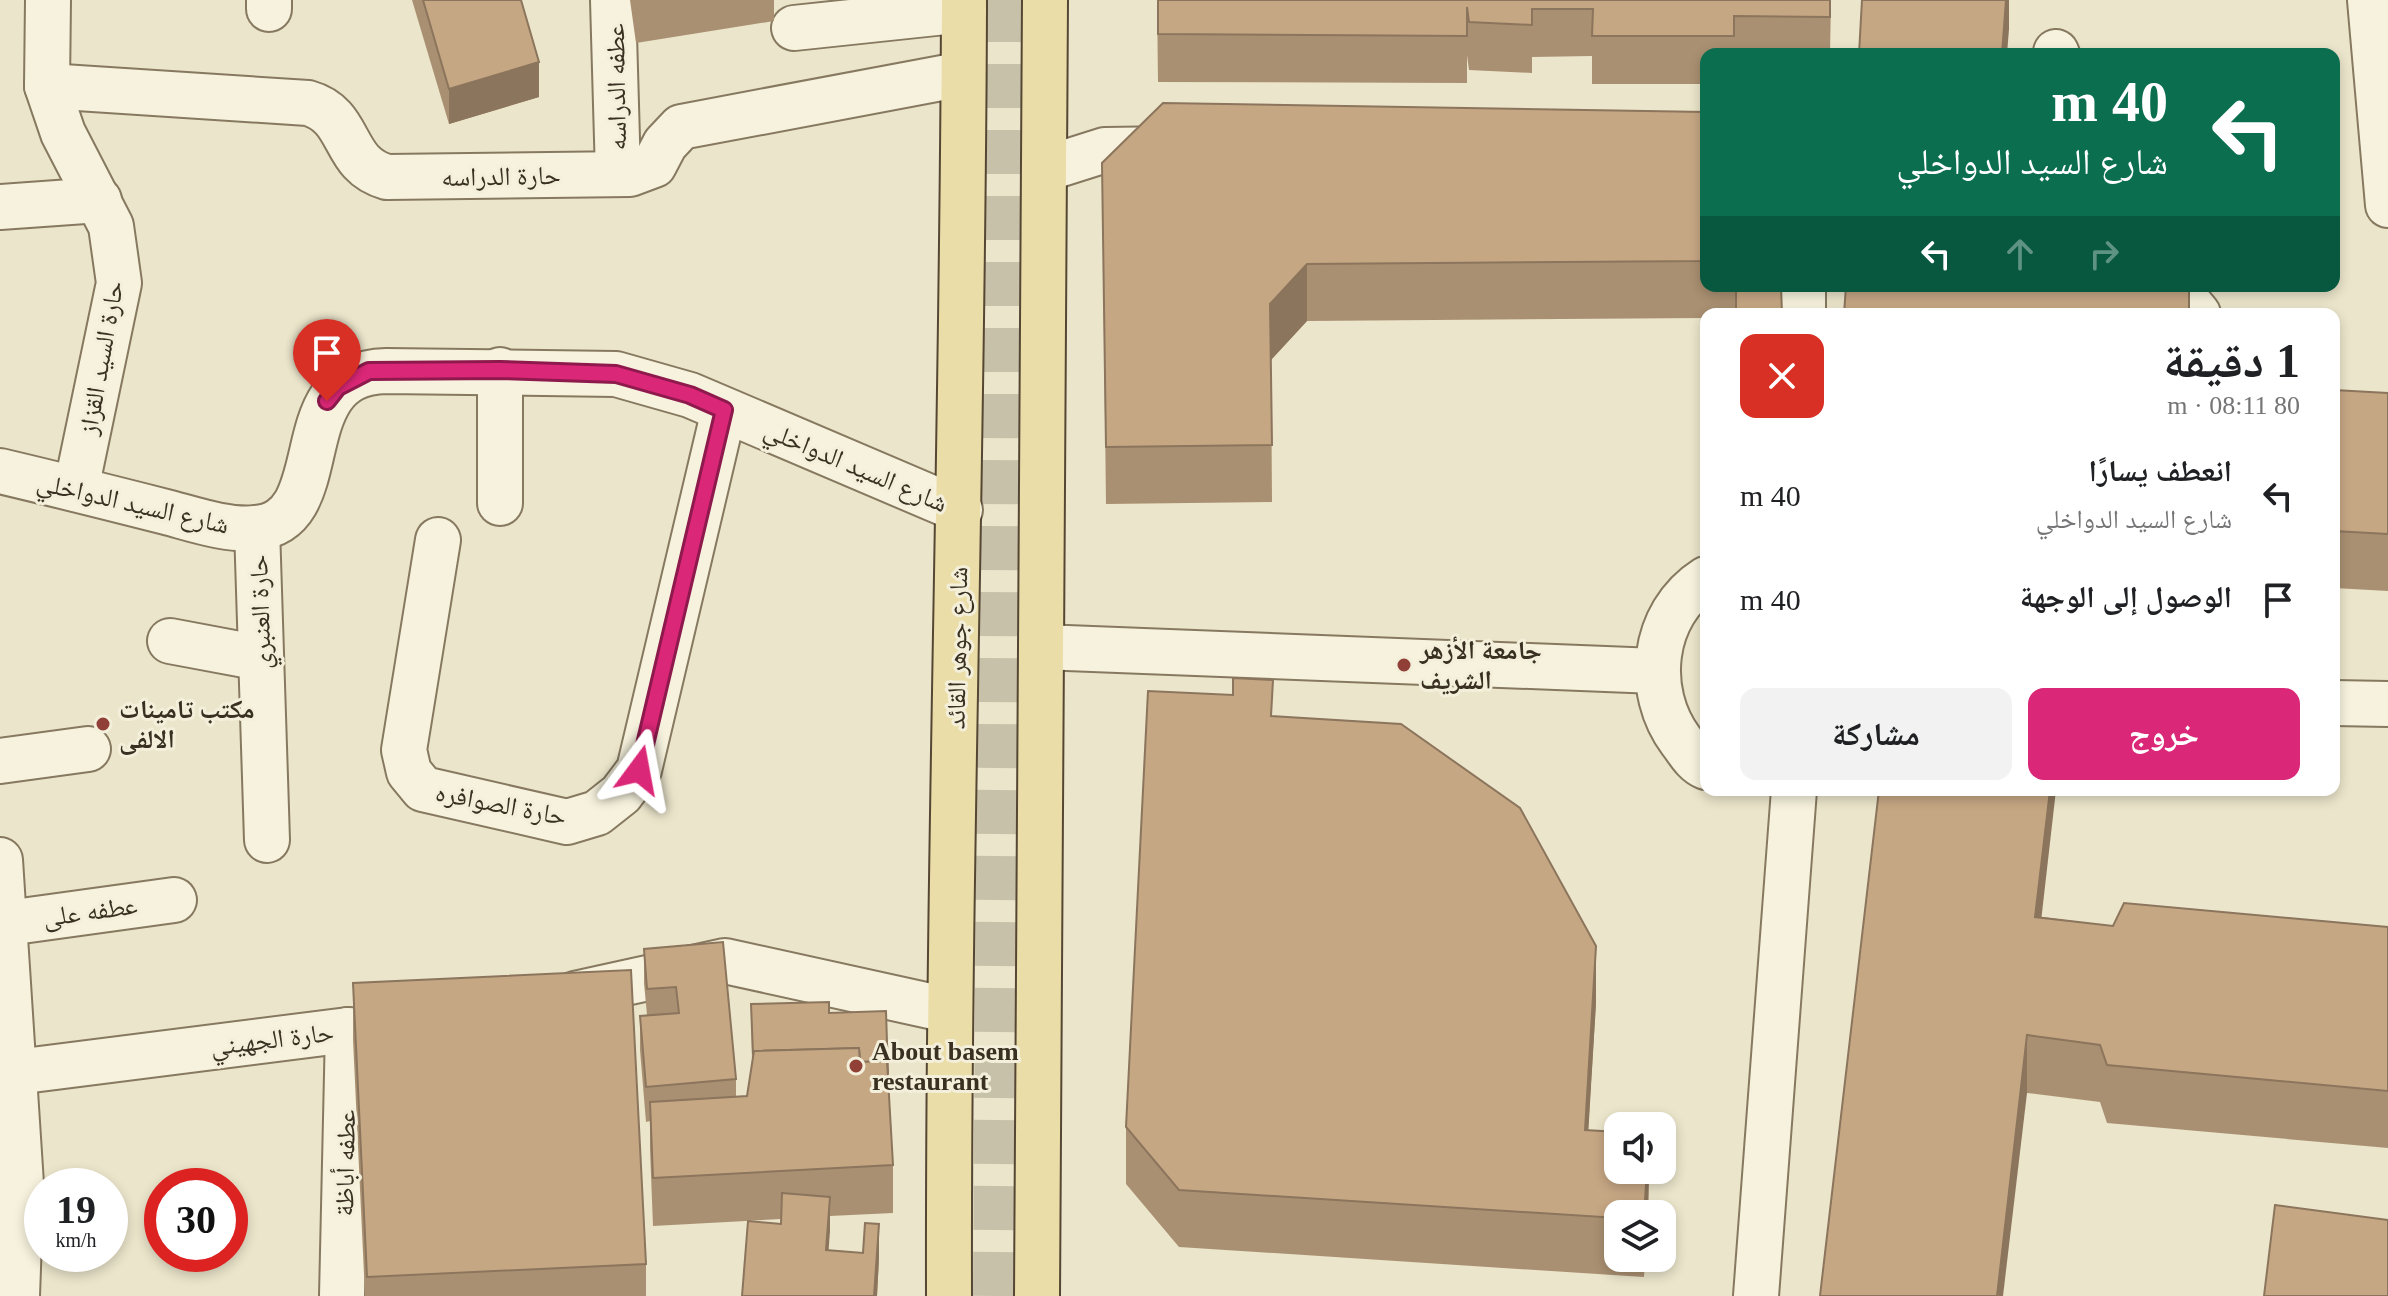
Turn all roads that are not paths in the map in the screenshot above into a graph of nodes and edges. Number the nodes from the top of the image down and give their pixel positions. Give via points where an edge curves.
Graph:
1 (48, 0) edge
2 (613, 0) edge
3 (1045, 0) edge
4 (2370, 0) edge
5 (964, 5) edge
6 (794, 28) dead end
7 (963, 74) junction
8 (47, 86) junction
9 (1216, 148) edge
10 (1045, 169) junction
11 (618, 174) junction
12 (99, 200) junction
13 (2388, 205) edge
14 (0, 207) edge
15 (2180, 292) edge
16 (2193, 308) edge
17 (500, 370) junction
18 (724, 410) junction
19 (0, 471) edge
20 (76, 489) junction
21 (500, 503) dead end
22 (960, 510) junction
23 (257, 528) junction
24 (438, 540) dead end
25 (1700, 585) edge
26 (170, 641) dead end
27 (1041, 647) junction
28 (261, 658) junction
29 (1656, 671) junction
30 (2340, 703) edge
31 (2388, 704) edge
32 (88, 749) dead end
33 (0, 761) edge
34 (1700, 764) edge
35 (1794, 796) edge
36 (267, 840) dead end
37 (0, 860) edge
38 (174, 900) dead end
39 (7, 923) junction
40 (4, 1003) edge
41 (530, 1003) edge
42 (948, 1010) junction
43 (454, 1019) edge
44 (348, 1030) junction
45 (16, 1072) junction
46 (17, 1296) edge
47 (342, 1296) edge
48 (949, 1296) edge
49 (1037, 1296) edge
50 (1756, 1296) edge

1 - 8 street, حارة السيد القزاز
2 - 11 street, عطفه الدراسه
3 - 10 main road
4 - 13 street
5 - 6 street
5 - 7 main road, شارع جوهر القائد
7 - 11 street, حارة الدراسه via 681,127 654,165
7 - 22 main road, شارع جوهر القائد
8 - 11 street, حارة الدراسه via 308,103 333,115 361,165 387,177
8 - 12 street, حارة السيد القزاز via 63,133
9 - 10 street via 1105,150
10 - 27 main road
12 - 14 street
12 - 20 street, حارة السيد القزاز via 111,226 119,283
15 - 16 street
17 - 18 street, شارع السيد الدواخلي via 616,374
17 - 21 street
17 - 23 street, شارع السيد الدواخلي via 369,371 338,387 327,401 290,512
18 - 22 street, شارع السيد الدواخلي
18 - 24 street, حارة الصوافره via 639,770 597,813 567,822 423,789 409,772 404,750
19 - 20 street, شارع السيد الدواخلي
20 - 23 street, شارع السيد الدواخلي
22 - 42 main road, شارع جوهر القائد
23 - 28 street, حارة العنبري
25 - 29 street via 1678,606 1662,637
26 - 28 street
27 - 29 street
27 - 49 main road
28 - 36 street, حارة العنبري
29 - 34 street via 1666,722
30 - 31 street
32 - 33 street
35 - 50 street
37 - 39 street
38 - 39 street, عطفه على
39 - 40 street
40 - 45 street
41 - 42 street via 725,961
42 - 48 main road, شارع جوهر القائد
43 - 44 street, حارة الجهيني via 379,1036
44 - 45 street, حارة الجهيني
44 - 47 street, عطفه أباظة
45 - 46 street via 21,1184

